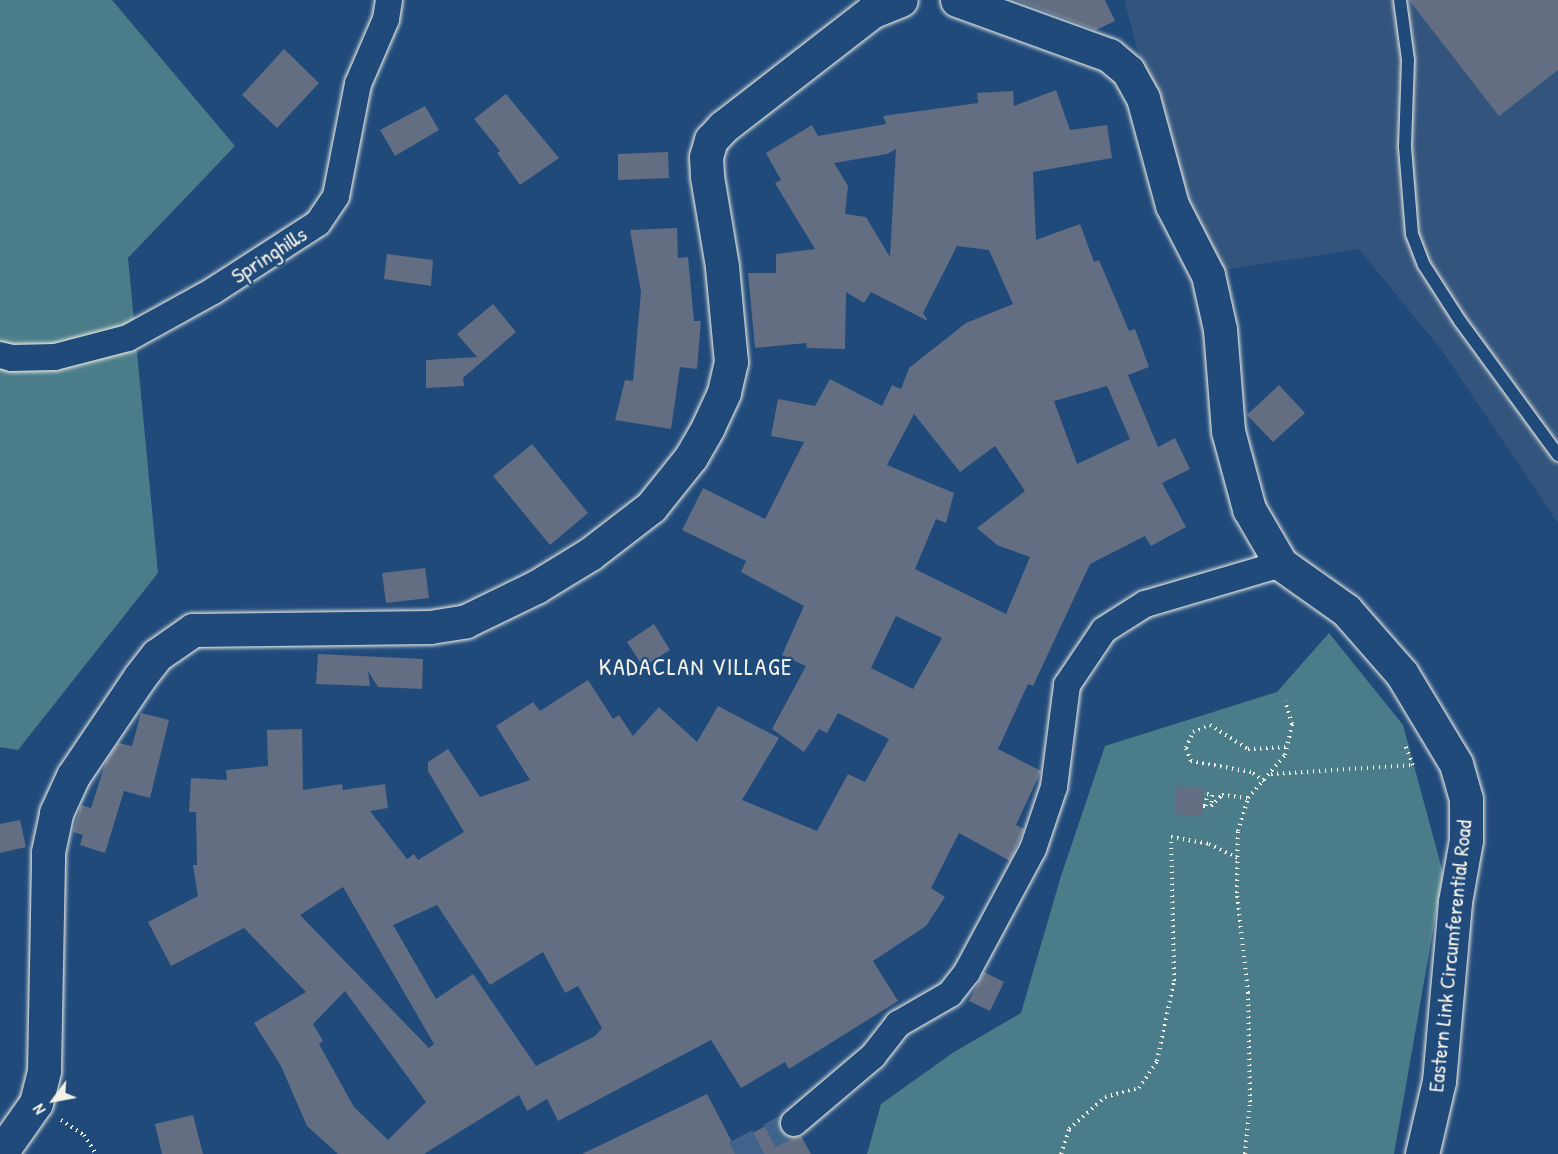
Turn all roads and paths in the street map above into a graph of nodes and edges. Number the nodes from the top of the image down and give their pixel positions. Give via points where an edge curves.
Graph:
1 (389, 0) edge
2 (901, 0) edge
3 (957, 0) edge
4 (1400, 0) edge
5 (0, 355) edge
6 (1558, 455) edge
7 (1281, 564) junction
8 (1285, 702) dead end
9 (1402, 737) dead end
10 (1287, 747) junction
11 (1270, 774) junction
12 (1264, 781) junction
13 (1248, 798) junction
14 (1203, 806) dead end
15 (1238, 858) junction
16 (36, 1103) junction
17 (794, 1123) tunnel mouth
18 (0, 1154) edge
19 (96, 1154) edge
20 (1061, 1154) edge
21 (1245, 1154) edge
22 (1422, 1154) edge

1 - 5 street, Springhills via 386,19 358,84 336,196 318,223 213,291 128,338 55,357
2 - 16 main road via 871,12 723,126 711,140 706,157 707,176 731,362 724,392 708,427 651,507 572,565 466,621 430,627 193,630 158,655 139,678 74,776 56,813 48,852 45,1056
3 - 7 main road, Eastern Link Circumferential Road via 1109,55 1134,81 1143,98 1172,205 1208,275 1220,329 1228,431 1249,509
4 - 6 lane via 1408,60 1405,147 1412,234 1424,265 1460,321
7 - 17 street via 1145,604 1104,630 1067,685 1054,787 1033,849 967,972 950,994 898,1024 873,1056
7 - 22 main road, Eastern Link Circumferential Road via 1346,610 1402,674 1456,764 1466,799 1466,840 1455,902 1439,1081
8 - 10 path via 1292,724
9 - 11 path via 1413,765
10 - 11 path
10 - 12 path via 1248,748 1210,725 1193,732 1186,748 1191,761 1251,772
11 - 12 path
12 - 13 path
13 - 14 path via 1222,795 1211,806 1212,795 1207,794
13 - 15 path via 1238,831
15 - 20 path via 1209,844 1171,837 1174,981 1157,1061 1139,1088 1106,1097 1069,1129
15 - 21 path via 1241,948 1248,993 1250,1102
16 - 18 main road
16 - 19 path via 84,1135

